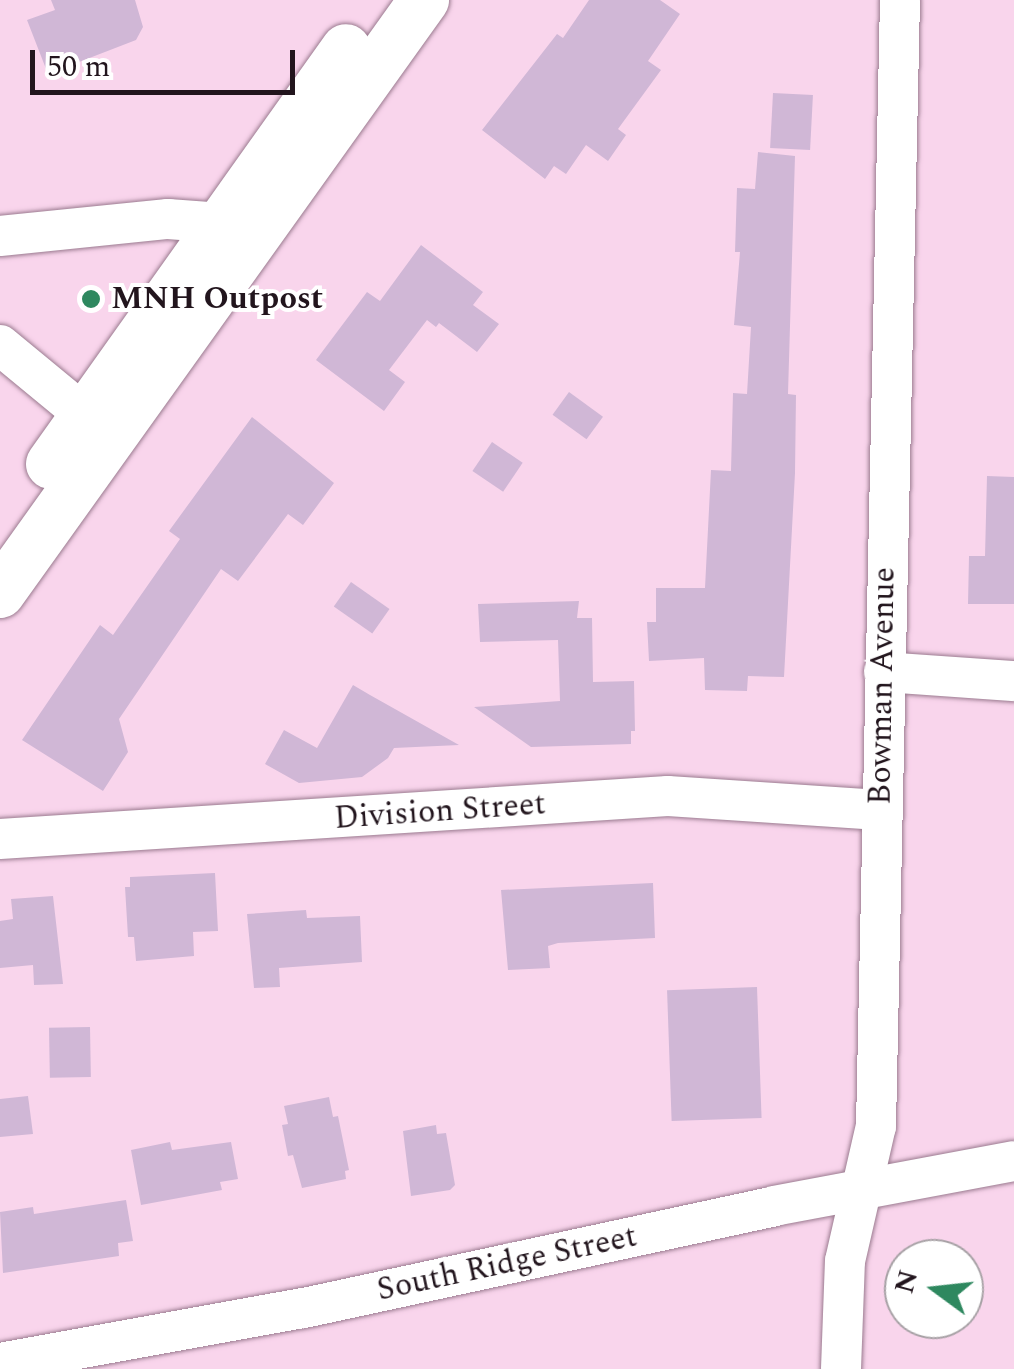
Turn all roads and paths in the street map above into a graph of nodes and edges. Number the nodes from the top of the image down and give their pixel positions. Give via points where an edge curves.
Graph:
1 (382, 0) edge
2 (424, 0) edge
3 (900, 0) edge
4 (237, 232) junction
5 (0, 236) edge
6 (0, 345) edge
7 (142, 396) junction
8 (86, 414) junction
9 (0, 535) edge
10 (0, 593) edge
11 (884, 672) junction
12 (1014, 682) edge
13 (880, 810) junction
14 (0, 839) edge
15 (1014, 1161) edge
16 (862, 1190) junction
17 (0, 1363) edge
18 (842, 1369) edge

1 - 4 main road
2 - 4 main road
3 - 11 street, Bowman Avenue
4 - 5 street via 116,222
4 - 7 main road
4 - 8 main road
6 - 8 street
7 - 8 street
7 - 10 main road
8 - 9 main road
11 - 12 street
11 - 13 street, Bowman Avenue
13 - 14 street, Division Street via 668,796
13 - 16 street, Bowman Avenue via 876,1126
15 - 16 street, South Ridge Street
16 - 17 street, South Ridge Street via 304,1308
16 - 18 street, Bowman Avenue via 845,1261

